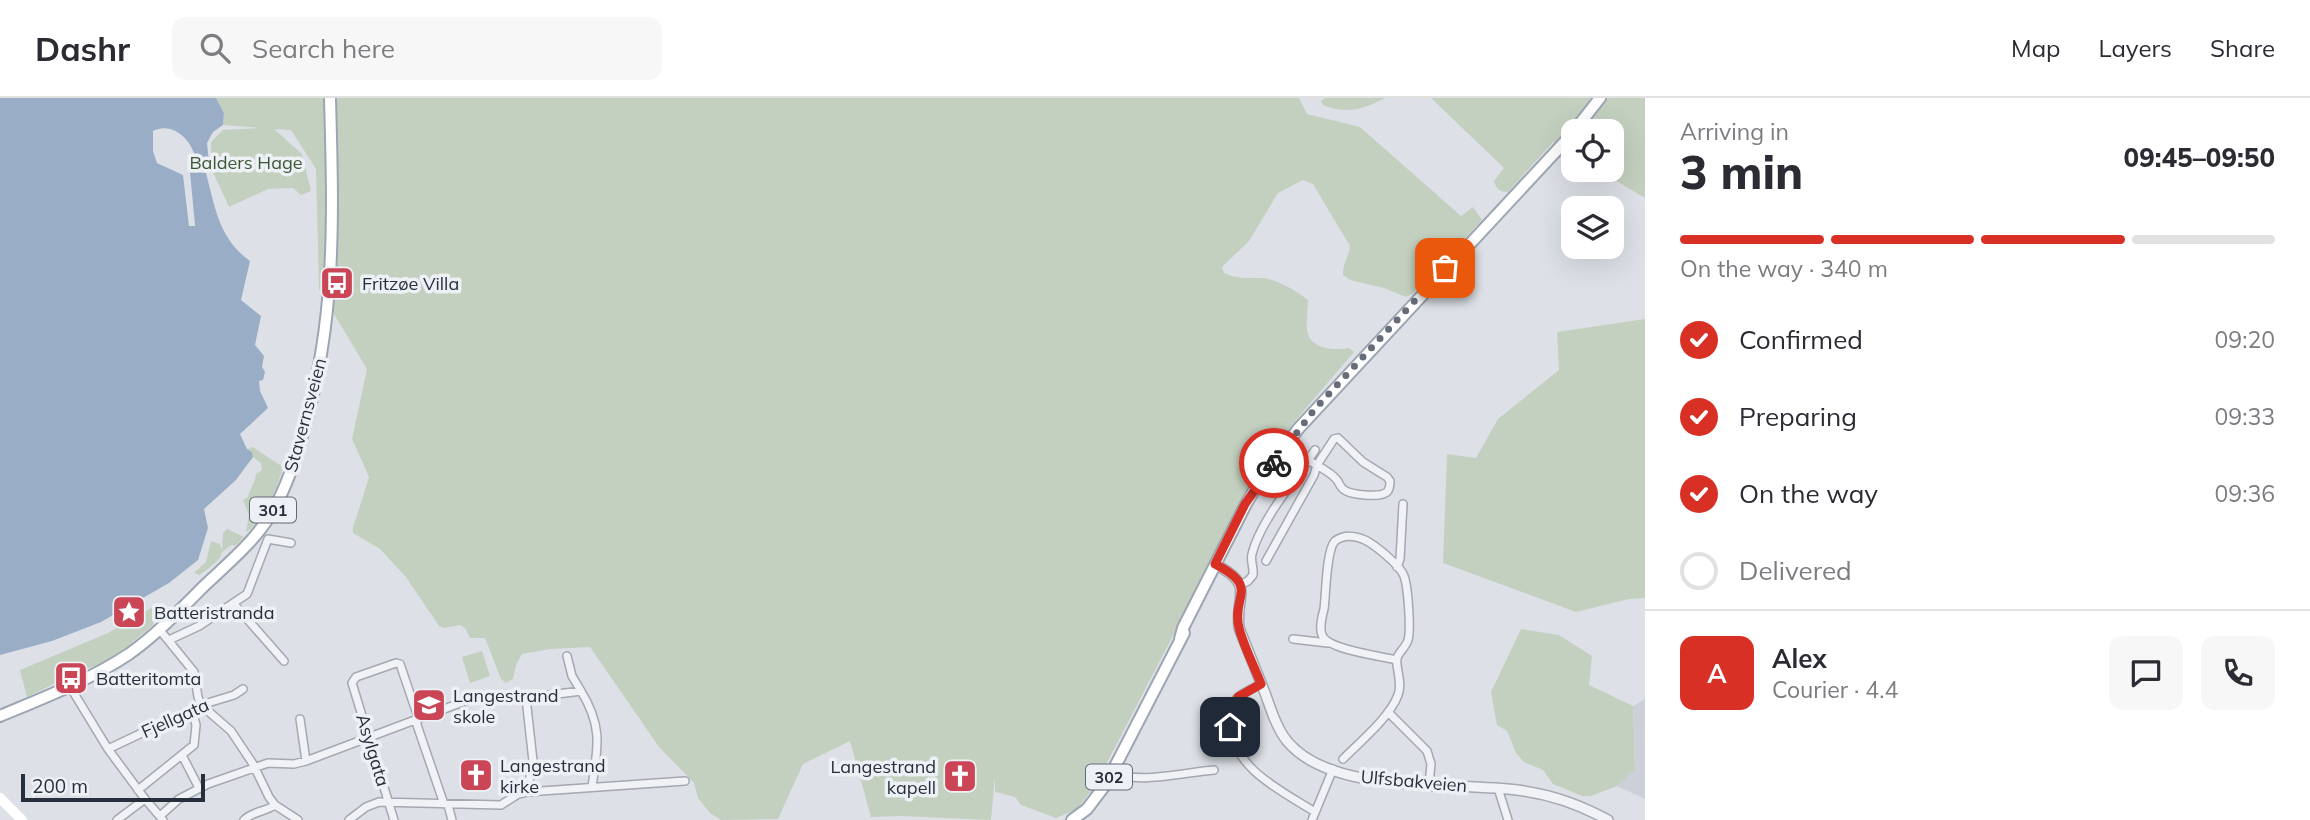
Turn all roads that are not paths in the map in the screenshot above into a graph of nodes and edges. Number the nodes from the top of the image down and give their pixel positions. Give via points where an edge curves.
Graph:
1 (330, 98) edge
2 (1600, 98) edge
3 (1584, 119) edge
4 (1561, 146) edge
5 (1315, 450) dead end
6 (1308, 460) junction
7 (1317, 466) junction
8 (1403, 504) dead end
9 (291, 542) dead end
10 (1266, 561) dead end
11 (1217, 566) junction
12 (1397, 568) junction
13 (1240, 584) junction
14 (234, 604) junction
15 (159, 629) junction
16 (1293, 639) dead end
17 (169, 640) junction
18 (1328, 643) junction
19 (566, 656) dead end
20 (1396, 660) junction
21 (284, 661) dead end
22 (1261, 684) junction
23 (69, 685) junction
24 (243, 689) dead end
25 (581, 691) junction
26 (526, 698) junction
27 (201, 705) junction
28 (192, 710) junction
29 (1388, 712) junction
30 (0, 716) edge
31 (300, 719) dead end
32 (417, 719) junction
33 (369, 737) junction
34 (108, 749) junction
35 (183, 755) junction
36 (1343, 759) dead end
37 (306, 761) junction
38 (255, 767) junction
39 (1333, 769) junction
40 (1214, 770) dead end
41 (1112, 772) junction
42 (685, 781) dead end
43 (1429, 784) junction
44 (592, 786) junction
45 (199, 788) junction
46 (1499, 788) junction
47 (138, 790) junction
48 (527, 792) junction
49 (0, 798) edge
50 (145, 799) junction
51 (388, 802) junction
52 (275, 804) junction
53 (446, 804) junction
54 (1314, 816) edge
55 (161, 818) edge
56 (22, 820) edge
57 (117, 820) edge
58 (244, 820) edge
59 (298, 820) edge
60 (349, 820) edge
61 (394, 820) edge
62 (452, 820) edge
63 (1072, 820) edge
64 (1508, 820) edge
65 (1608, 820) edge

1 - 15 main road, Stavernsveien / 301 via 328,309 318,377 298,449 279,499 262,527
2 - 3 main road, 302
4 - 11 main road, 302 via 1314,410 1271,466
5 - 6 street
6 - 7 street
6 - 13 street via 1254,548 1253,575
7 - 7 street via 1338,438 1387,477 1390,486 1380,495 1350,493
7 - 10 street
8 - 12 street
9 - 14 street via 266,542 251,587
11 - 13 street
11 - 41 main road, 302
12 - 18 street via 1358,537 1335,541 1329,555 1321,625
12 - 20 street via 1404,577 1409,628
13 - 22 street, Ulfsbakveien via 1239,628
14 - 17 street
14 - 21 street
15 - 17 street
15 - 23 main road, Stavernsveien / 301 via 118,660
16 - 18 street
17 - 27 street via 194,672
18 - 20 street
19 - 25 street
20 - 29 street via 1400,691
22 - 39 street, Ulfsbakveien via 1286,740 1310,760
22 - 54 street via 1233,704 1232,737 1248,766
23 - 30 main road, Stavernsveien / 301
23 - 34 street
24 - 27 street, Fjellgata
25 - 26 street
25 - 44 street via 597,724
26 - 32 street via 468,700
26 - 48 street via 533,761
27 - 28 street, Fjellgata
27 - 38 street via 229,728
28 - 34 street, Fjellgata
28 - 35 street via 195,742
29 - 36 street
29 - 43 street via 1427,751
31 - 37 street
32 - 33 street
32 - 33 street, Asylgata via 400,664 356,677 353,686
32 - 53 street
33 - 37 street
33 - 51 street, Asylgata
34 - 47 street
35 - 45 street
35 - 47 street
37 - 38 street
38 - 45 street
38 - 52 street
39 - 43 street, Ulfsbakveien via 1370,779
39 - 54 street
40 - 41 street via 1121,777
41 - 63 main road, 302 via 1092,804
42 - 44 street
43 - 46 street, Ulfsbakveien
44 - 48 street
45 - 55 street
46 - 64 street
46 - 65 street, Ulfsbakveien via 1554,797
47 - 50 street
48 - 53 street via 501,805
49 - 56 main road
50 - 55 street
50 - 57 street
51 - 53 street
51 - 60 street via 369,804
51 - 61 street, Asylgata
52 - 58 street
52 - 59 street
53 - 62 street

